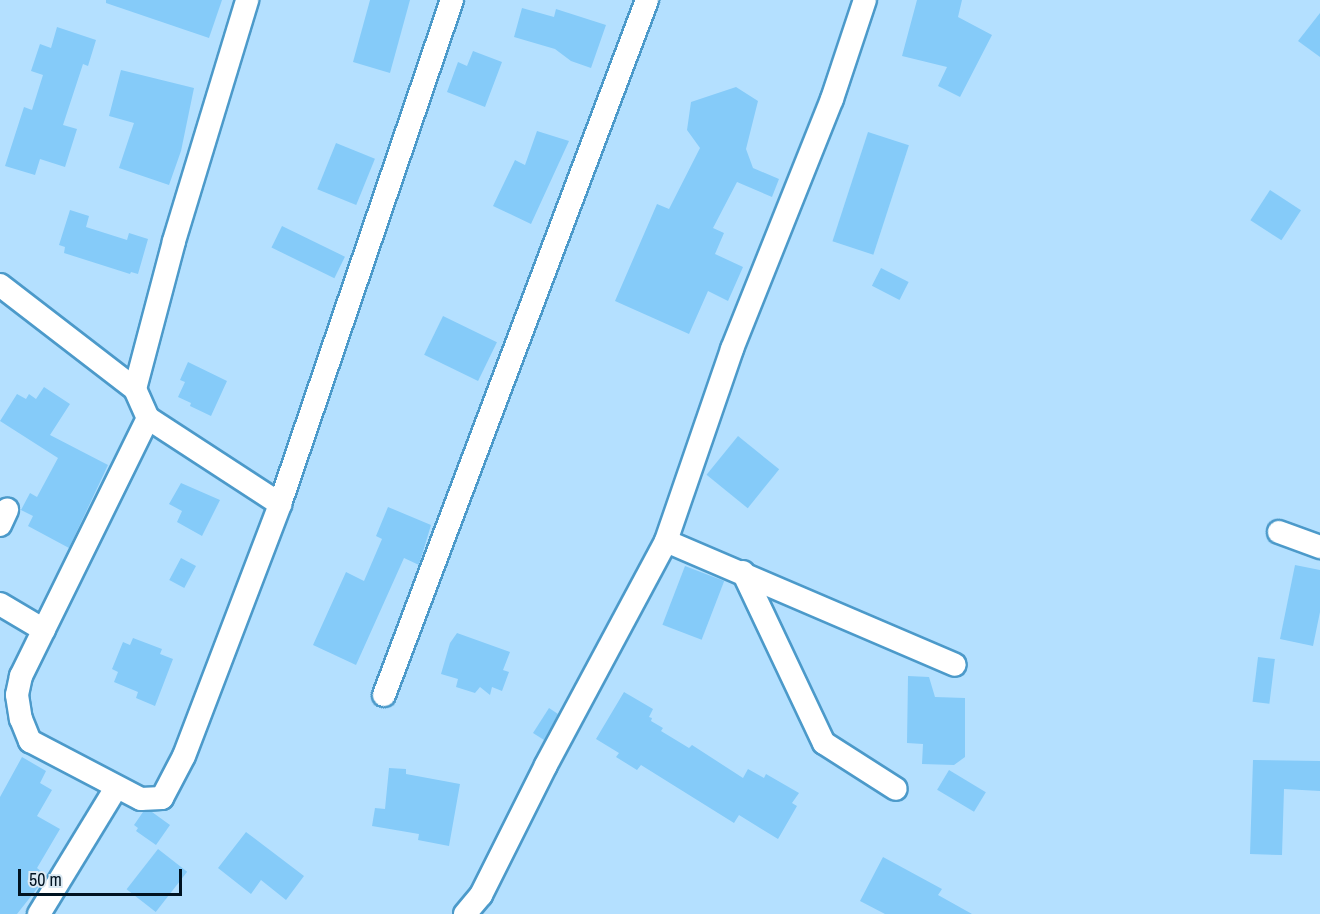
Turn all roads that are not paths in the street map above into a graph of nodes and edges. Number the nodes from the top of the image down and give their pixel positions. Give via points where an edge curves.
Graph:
1 (247, 0) edge
2 (452, 0) edge
3 (647, 0) edge
4 (864, 0) edge
5 (0, 285) edge
6 (135, 389) junction
7 (148, 418) junction
8 (280, 504) junction
9 (1279, 532) dead end
10 (666, 541) junction
11 (1320, 547) edge
12 (743, 572) junction
13 (2, 608) edge
14 (44, 630) junction
15 (955, 665) dead end
16 (384, 695) dead end
17 (116, 788) junction
18 (896, 789) dead end
19 (39, 914) edge
20 (465, 914) edge

1 - 6 street via 174,241
2 - 8 street
3 - 16 street
4 - 10 street via 832,99 732,349
5 - 6 street
6 - 7 street
7 - 8 street
7 - 14 street
8 - 17 street via 184,756 162,798 141,800
9 - 11 street
10 - 12 street
10 - 20 street via 481,895
12 - 15 street
12 - 18 street via 824,743
13 - 14 street
14 - 17 street via 21,676 17,695 30,741
17 - 19 street

